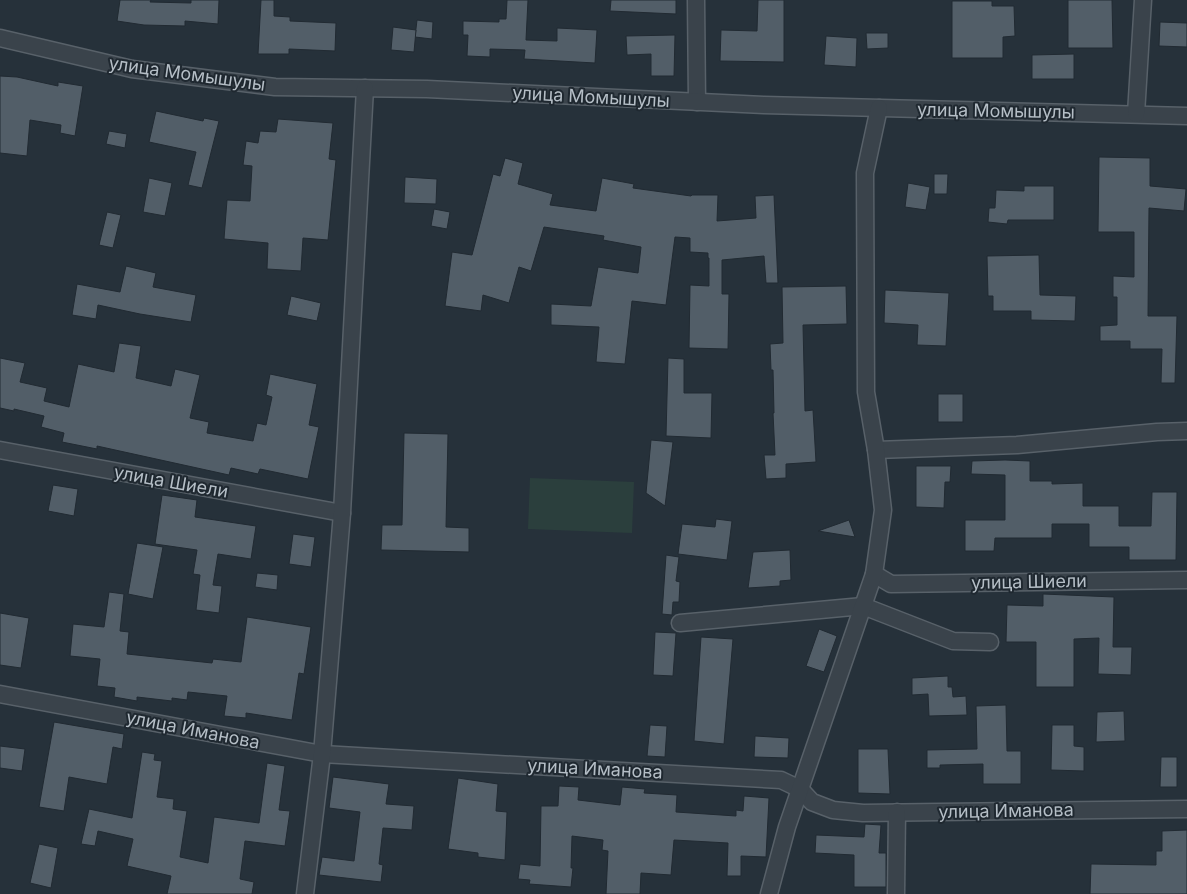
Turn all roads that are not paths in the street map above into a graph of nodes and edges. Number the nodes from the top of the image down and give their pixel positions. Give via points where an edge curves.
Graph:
1 (696, 0) edge
2 (1143, 0) edge
3 (0, 38) edge
4 (365, 88) junction
5 (697, 102) junction
6 (879, 108) junction
7 (1136, 114) junction
8 (1187, 116) edge
9 (1187, 431) edge
10 (0, 450) edge
11 (876, 450) junction
12 (342, 513) junction
13 (874, 574) junction
14 (1187, 580) edge
15 (864, 606) junction
16 (680, 623) dead end
17 (990, 642) dead end
18 (0, 694) edge
19 (322, 754) junction
20 (800, 789) junction
21 (1187, 809) edge
22 (897, 812) junction
23 (305, 894) edge
24 (770, 894) edge
25 (896, 894) edge

1 - 5 street
2 - 7 street
3 - 4 street, улица Момышулы via 132,69 276,87
4 - 5 street, улица Момышулы
4 - 12 street
5 - 6 street, улица Момышулы
6 - 7 street, улица Момышулы
6 - 11 street via 865,173 866,392
7 - 8 street, улица Момышулы
9 - 11 street via 1017,445
10 - 12 street, улица Шиели
11 - 13 street via 883,510
12 - 19 street
13 - 14 street, улица Шиели via 891,584
13 - 15 street
15 - 16 street
15 - 17 street via 953,641
15 - 20 street
18 - 19 street, улица Иманова
19 - 20 street, улица Иманова via 781,780
19 - 23 street
20 - 22 street, улица Иманова via 812,802 833,810
20 - 24 street
21 - 22 street, улица Иманова
22 - 25 street

